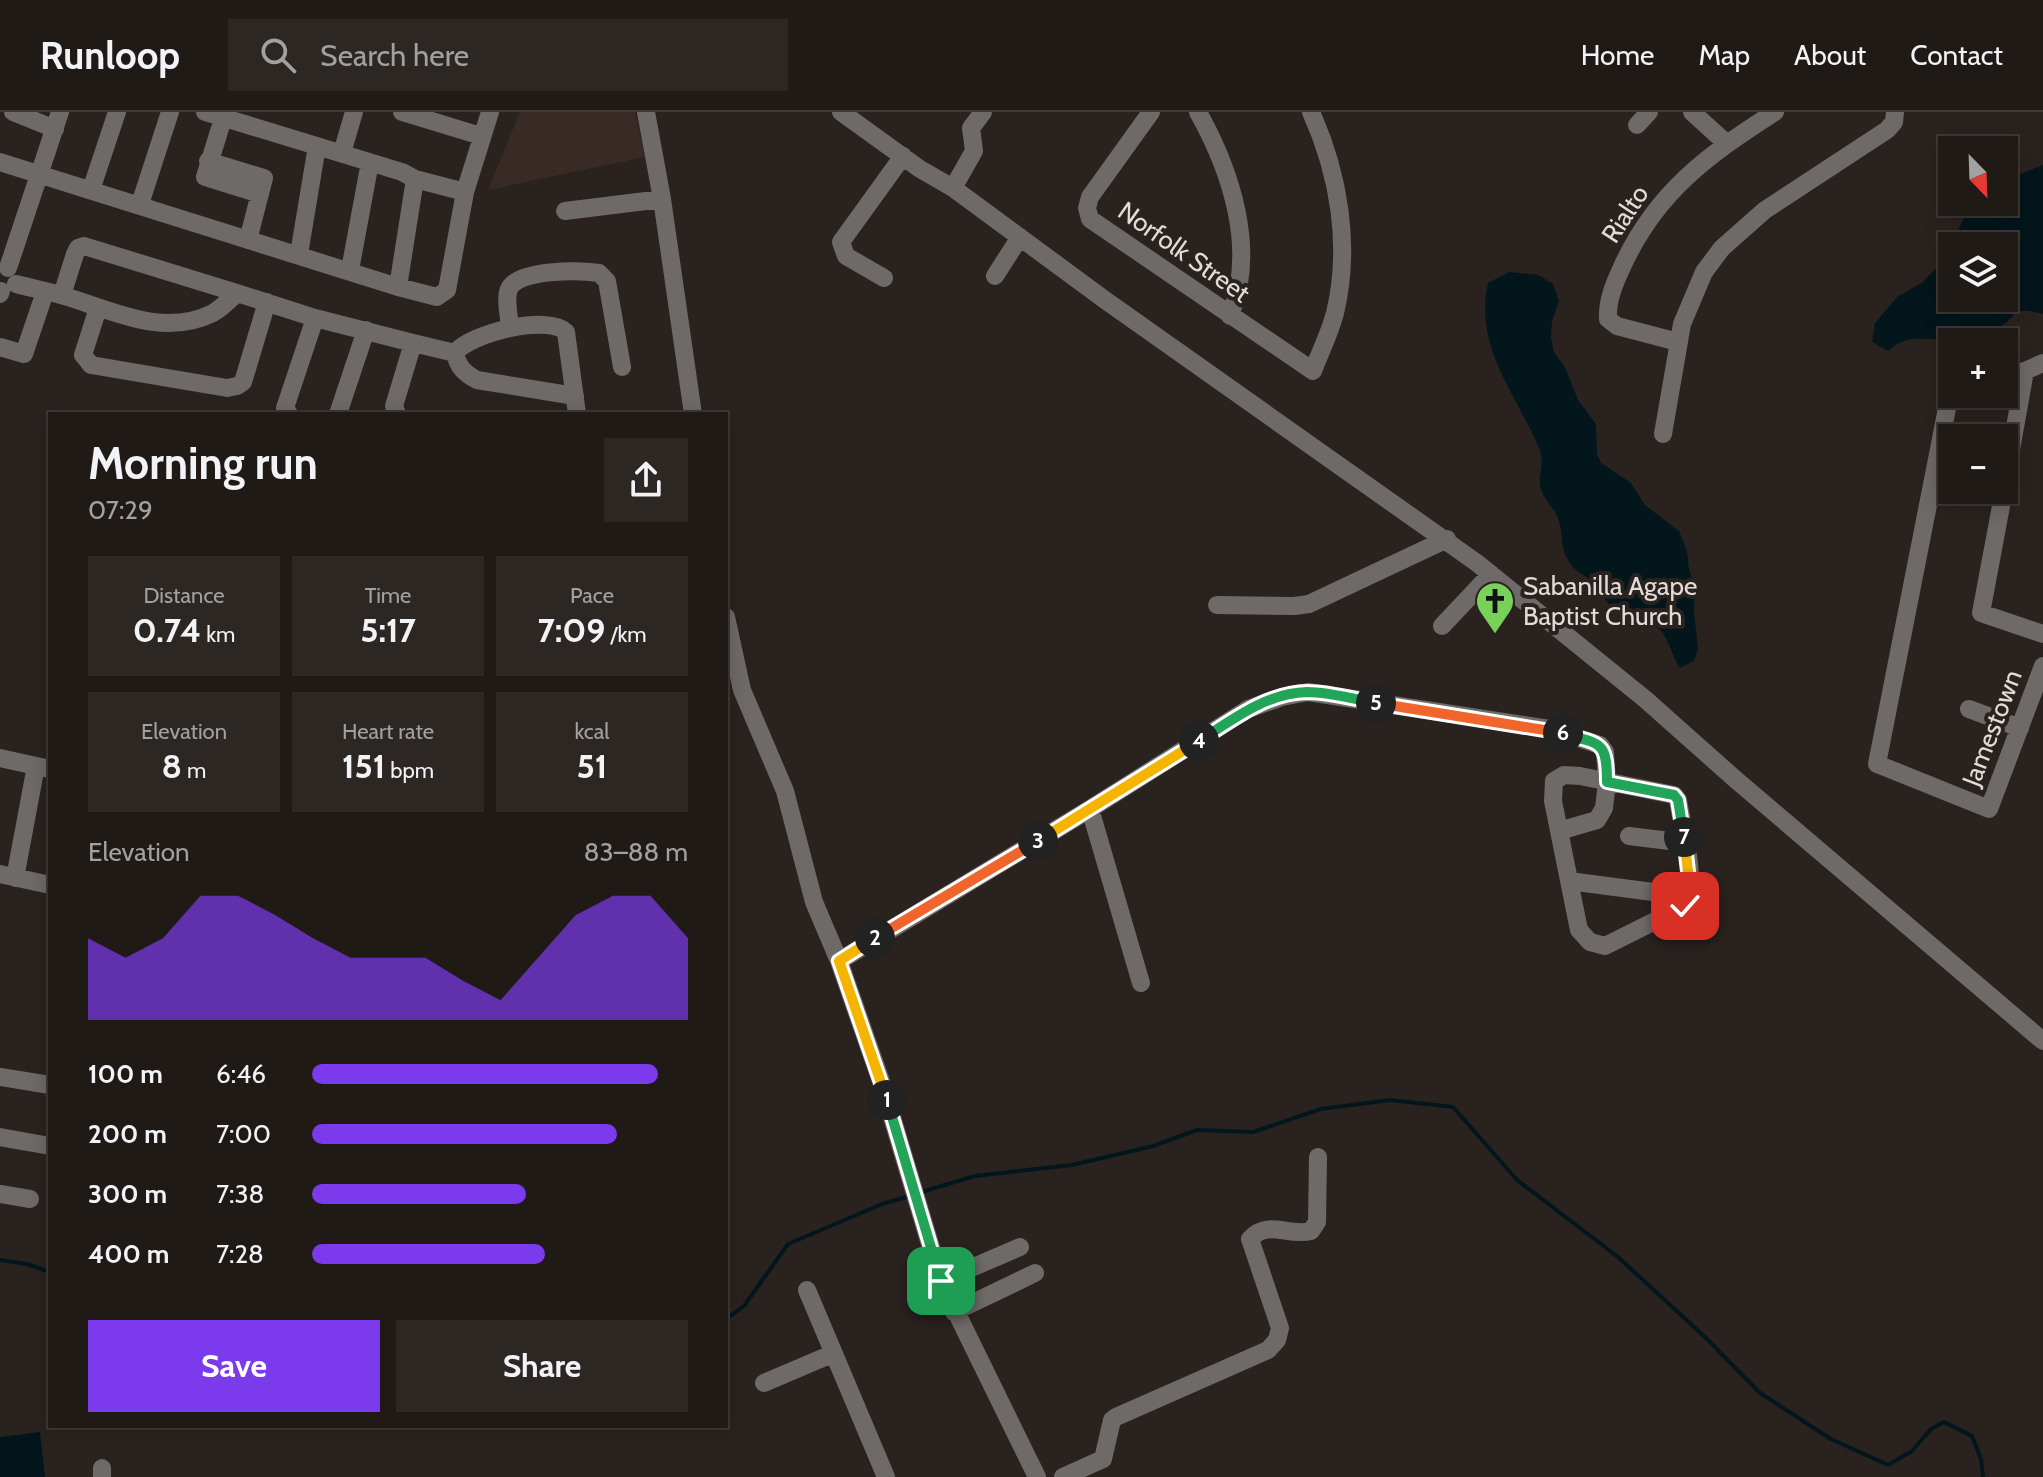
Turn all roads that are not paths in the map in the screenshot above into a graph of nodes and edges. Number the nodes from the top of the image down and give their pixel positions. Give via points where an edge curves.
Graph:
1 (13, 112) edge
2 (117, 112) edge
3 (170, 112) edge
4 (205, 112) edge
5 (354, 112) edge
6 (402, 112) edge
7 (490, 112) edge
8 (646, 112) edge
9 (841, 112) edge
10 (983, 112) edge
11 (1151, 112) edge
12 (1198, 112) edge
13 (1311, 112) edge
14 (1692, 112) edge
15 (1775, 112) edge
16 (1895, 112) edge
17 (224, 115) edge
18 (57, 121) edge
19 (481, 136) junction
20 (1726, 143) junction
21 (317, 146) junction
22 (342, 153) junction
23 (903, 156) junction
24 (0, 162) edge
25 (370, 162) junction
26 (206, 169) junction
27 (40, 175) junction
28 (415, 179) junction
29 (953, 188) junction
30 (91, 190) junction
31 (465, 192) junction
32 (260, 194) junction
33 (662, 199) junction
34 (140, 204) junction
35 (565, 211) dead end
36 (1020, 237) junction
37 (248, 240) junction
38 (299, 254) junction
39 (350, 270) junction
40 (995, 276) dead end
41 (884, 278) dead end
42 (4, 283) edge
43 (398, 287) junction
44 (237, 293) junction
45 (54, 294) junction
46 (267, 302) junction
47 (98, 308) junction
48 (1230, 316) junction
49 (315, 318) junction
50 (510, 327) junction
51 (366, 330) junction
52 (1678, 342) junction
53 (413, 343) junction
54 (0, 347) edge
55 (455, 353) junction
56 (2043, 363) edge
57 (622, 367) dead end
58 (2025, 371) junction
59 (2018, 373) edge
60 (576, 405) edge
61 (1946, 408) edge
62 (288, 412) edge
63 (339, 412) edge
64 (396, 412) edge
65 (693, 412) edge
66 (2016, 424) edge
67 (1663, 434) dead end
68 (2001, 504) edge
69 (1447, 539) junction
70 (1491, 574) junction
71 (1217, 605) dead end
72 (728, 626) edge
73 (1442, 626) dead end
74 (2043, 634) edge
75 (2043, 666) edge
76 (1969, 709) dead end
77 (2020, 728) junction
78 (0, 758) edge
79 (43, 767) edge
80 (1607, 782) junction
81 (1090, 809) junction
82 (1559, 831) junction
83 (1629, 836) dead end
84 (1686, 843) junction
85 (8, 876) edge
86 (1569, 881) junction
87 (48, 885) edge
88 (1691, 897) junction
89 (839, 961) junction
90 (1141, 983) dead end
91 (2043, 1041) edge
92 (0, 1077) edge
93 (48, 1085) edge
94 (0, 1137) edge
95 (48, 1146) edge
96 (1318, 1157) dead end
97 (0, 1194) edge
98 (30, 1199) dead end
99 (1020, 1247) dead end
100 (1035, 1273) dead end
101 (941, 1281) junction
102 (807, 1290) dead end
103 (954, 1312) junction
104 (832, 1354) junction
105 (764, 1383) dead end
106 (886, 1477) edge
107 (1037, 1477) edge
108 (1063, 1477) edge

1 - 18 street
2 - 30 street
3 - 34 street
4 - 17 street
5 - 22 street
6 - 19 street
7 - 19 street
8 - 33 street
9 - 23 street
10 - 29 street via 971,128 974,151
11 - 48 street, Norfolk Street via 1090,197 1090,219
12 - 48 street via 1217,146 1239,223 1239,284
13 - 48 street, Norfolk Street via 1332,168 1341,244 1334,315 1313,371
14 - 20 street
15 - 20 street, Rialto
16 - 52 street via 1887,130 1765,210 1722,248 1704,272
17 - 21 street
17 - 26 street
18 - 27 street
19 - 31 street
20 - 52 street, Rialto via 1662,200 1631,246 1608,306 1608,319 1617,326
21 - 22 street
21 - 38 street
22 - 25 street
23 - 29 street
23 - 41 street via 841,242 846,256
24 - 27 street
25 - 28 street
25 - 39 street
26 - 32 street
26 - 32 street via 264,178
27 - 30 street
27 - 42 street
28 - 31 street
28 - 43 street
29 - 36 street
30 - 34 street
31 - 43 street via 447,290 437,297
32 - 37 street
33 - 35 street
33 - 65 street
34 - 37 street
36 - 40 street
36 - 69 street
37 - 38 street
38 - 39 street
39 - 43 street
42 - 45 street
44 - 45 street via 84,246 78,248
44 - 46 street
44 - 47 street via 216,312 178,322 140,321
45 - 47 street
45 - 54 street via 30,354
46 - 47 street via 243,382 227,388 91,365 83,355
46 - 49 street
49 - 51 street
49 - 62 street
50 - 55 street via 470,340
50 - 57 street via 508,296 515,281 527,275 599,273 607,281
50 - 60 street via 563,328
51 - 53 street
51 - 63 street
52 - 67 street
53 - 55 street
53 - 64 street
55 - 60 street via 457,364 477,380
56 - 58 street
58 - 59 street
58 - 66 street
61 - 77 street, Jamestown via 1877,764 1989,809
68 - 74 street via 1981,613
69 - 70 street
69 - 71 street via 1309,604
70 - 73 street
70 - 91 street via 1645,699
72 - 89 street via 742,690 785,791 814,902
75 - 77 street, Jamestown
76 - 77 street
78 - 79 street
79 - 85 street
80 - 81 street via 1600,745 1550,729 1308,692 1248,709
80 - 82 street via 1597,820
80 - 82 street via 1564,775 1554,781
80 - 84 street via 1674,795
81 - 89 street
81 - 90 street
82 - 86 street
83 - 84 street
84 - 88 street
85 - 87 street
86 - 88 street
86 - 88 street via 1579,930 1590,942 1605,946 1677,911
89 - 101 street
92 - 93 street
94 - 95 street
96 - 108 street via 1317,1222 1311,1231 1270,1227 1250,1239 1280,1328 1277,1340 1268,1350 1116,1417 1103,1459
97 - 98 street
99 - 101 street
100 - 103 street
101 - 103 street
102 - 104 street
103 - 107 street
104 - 105 street
104 - 106 street

